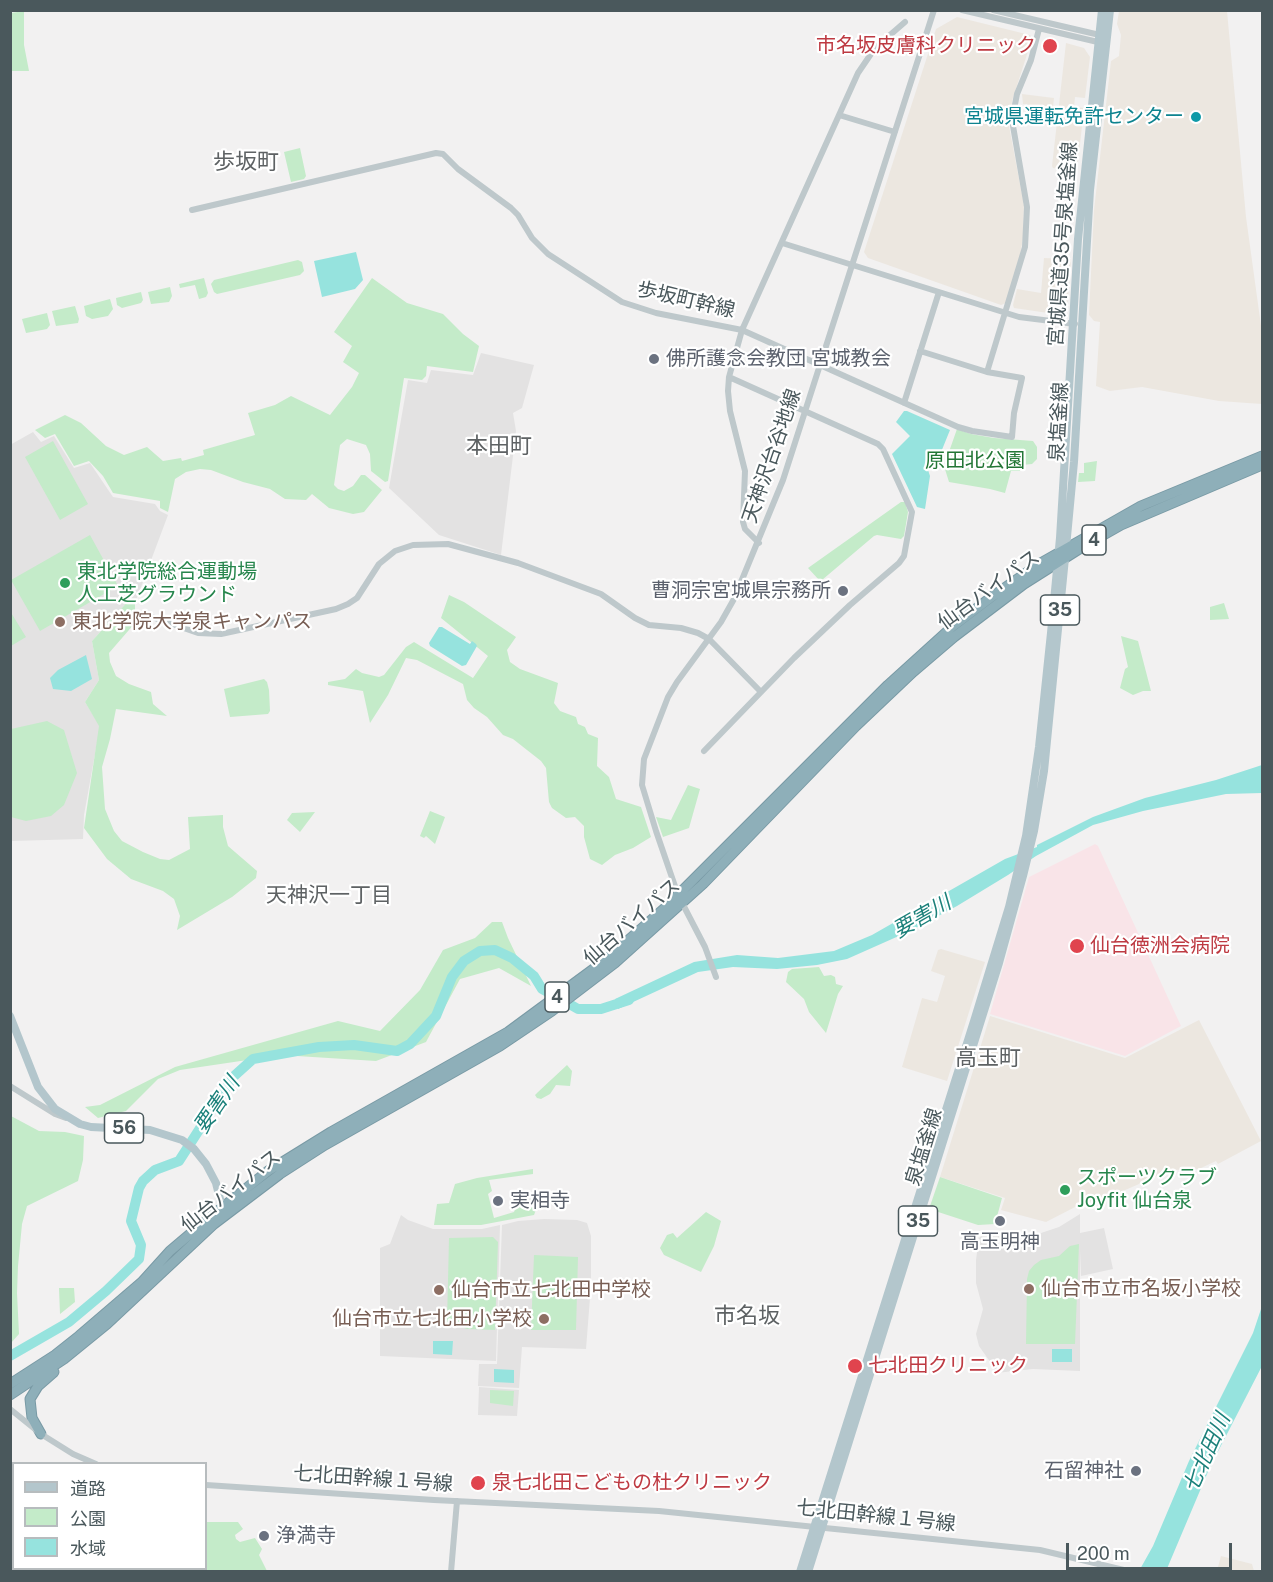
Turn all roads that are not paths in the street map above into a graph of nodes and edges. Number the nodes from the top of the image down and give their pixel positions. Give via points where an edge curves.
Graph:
1 (934, 10) edge
2 (962, 10) edge
3 (993, 10) edge
4 (1102, 10) edge
5 (1110, 10) edge
6 (905, 22) dead end
7 (1039, 29) junction
8 (1103, 40) junction
9 (839, 116) junction
10 (895, 132) junction
11 (192, 210) dead end
12 (782, 243) junction
13 (852, 264) junction
14 (939, 292) junction
15 (1006, 313) junction
16 (1077, 324) junction
17 (742, 330) junction
18 (920, 351) junction
19 (820, 366) junction
20 (987, 372) junction
21 (729, 377) junction
22 (904, 403) junction
23 (806, 411) junction
24 (1263, 456) edge
25 (1263, 465) edge
26 (759, 543) junction
27 (1062, 555) junction
28 (149, 616) dead end
29 (709, 639) junction
30 (761, 692) junction
31 (704, 751) dead end
32 (681, 899) junction
33 (716, 977) dead end
34 (10, 1016) edge
35 (10, 1086) edge
36 (45, 1098) junction
37 (35, 1101) junction
38 (67, 1118) junction
39 (223, 1212) junction
40 (64, 1359) junction
41 (10, 1384) edge
42 (10, 1395) edge
43 (10, 1409) edge
44 (41, 1434) junction
45 (91, 1462) edge
46 (207, 1485) edge
47 (458, 1501) junction
48 (818, 1527) junction
49 (451, 1572) edge
50 (800, 1572) edge
51 (808, 1572) edge
52 (1132, 1572) edge

1 - 10 street, 天神沢台谷地線
2 - 7 street
3 - 8 street
4 - 8 main road, 宮城県道35号泉塩釜線 / 35
5 - 8 main road, 35
6 - 9 street via 866,60
7 - 8 street
7 - 15 street via 1013,115 1027,231
8 - 16 main road, 宮城県道35号泉塩釜線 / 35 via 1082,202
9 - 10 street
9 - 12 street
10 - 13 street, 天神沢台谷地線
11 - 17 street, 歩坂町幹線 via 443,154 511,208 539,247 608,294 656,313
12 - 13 street
12 - 17 street
13 - 14 street
13 - 19 street, 天神沢台谷地線
14 - 15 street
14 - 18 street
15 - 16 street via 1031,320
15 - 20 street
16 - 27 main road, 宮城県道35号泉塩釜線 / 35
17 - 19 street, 歩坂町幹線
17 - 21 street
18 - 20 street, 歩坂町幹線
18 - 22 street
19 - 22 street, 歩坂町幹線
19 - 23 street, 天神沢台谷地線
20 - 22 street, 歩坂町幹線 via 1022,378 1012,437 958,427
21 - 23 street
21 - 26 street via 730,411 745,471 743,522
23 - 26 street, 天神沢台谷地線
23 - 30 street via 883,449 911,507 909,532 899,563
24 - 27 highway, 仙台バイパス / 4 via 1141,506
25 - 27 highway, 仙台バイパス / 4 via 1120,525
26 - 29 street, 天神沢台谷地線 via 734,599
27 - 32 highway, 仙台バイパス / 4 via 913,672
27 - 48 main road, 泉塩釜線 / 35 via 1044,771 998,967
28 - 29 street via 198,633 221,634 336,609 357,598 379,564 395,551 441,543 518,563 601,594 642,622 691,631
29 - 30 street
29 - 32 street, 天神沢台谷地線 via 668,697 642,768 644,794
30 - 31 street
32 - 33 street, 天神沢台谷地線
32 - 39 highway, 仙台バイパス / 4 via 615,963 552,1011 500,1046 325,1144
34 - 36 main road, 56
35 - 37 street
36 - 37 street
36 - 38 main road, 56
37 - 38 street
38 - 39 main road, 56 via 92,1126 150,1130 182,1140 211,1171
39 - 40 highway, 仙台バイパス / 4 via 107,1324
39 - 41 highway, 仙台バイパス / 4 via 170,1251 79,1336
40 - 42 highway, 仙台バイパス / 4
40 - 44 highway via 30,1399 32,1418
43 - 44 street
44 - 45 street
46 - 47 street, 七北田幹線１号線
47 - 48 street, 七北田幹線１号線 via 659,1511
47 - 49 street
48 - 50 main road, 35
48 - 51 main road, 泉塩釜線 / 35
48 - 52 street, 七北田幹線１号線 via 1040,1550

